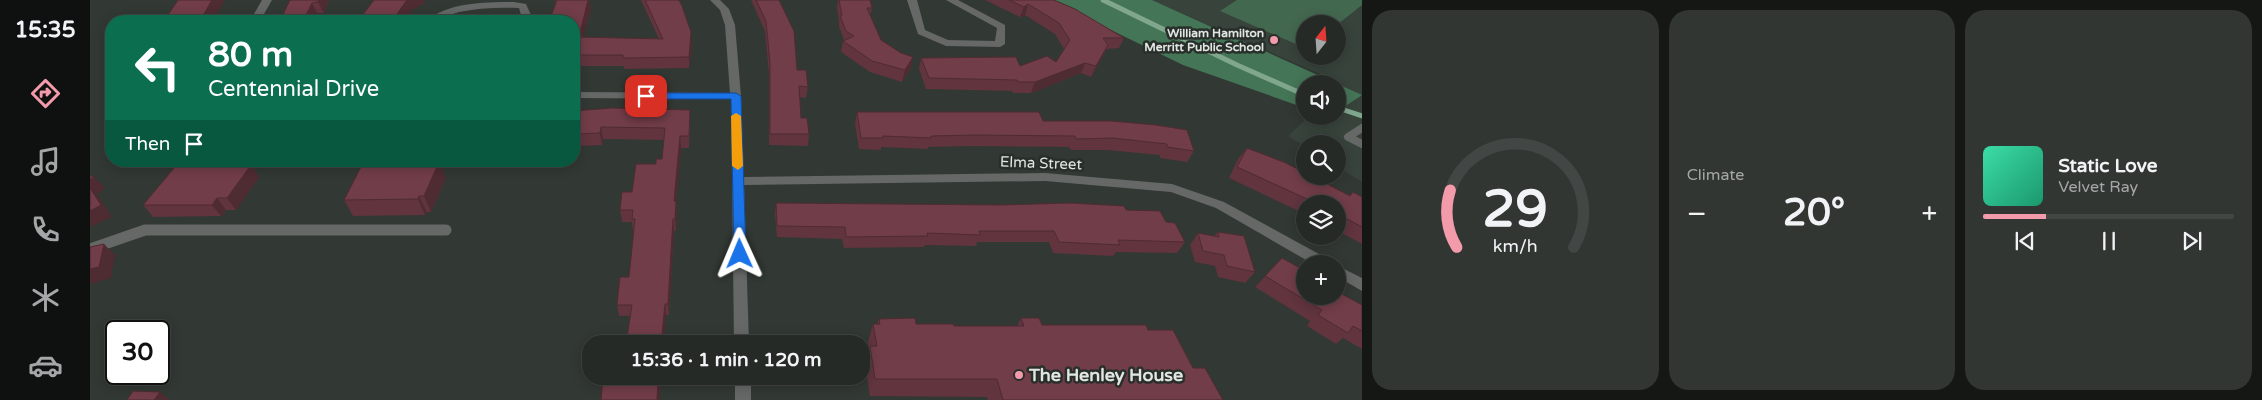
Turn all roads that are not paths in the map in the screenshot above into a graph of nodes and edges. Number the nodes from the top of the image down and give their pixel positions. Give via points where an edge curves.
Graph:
1 (267, 0) edge
2 (715, 0) edge
3 (912, 0) edge
4 (951, 0) edge
5 (258, 15) edge
6 (440, 15) edge
7 (526, 15) edge
8 (580, 95) edge
9 (736, 96) junction
10 (1362, 128) edge
11 (1362, 144) edge
12 (738, 181) junction
13 (446, 230) dead end
14 (90, 249) edge
15 (1309, 255) edge
16 (1346, 275) edge
17 (1362, 284) edge
18 (742, 335) edge
19 (742, 385) edge
20 (743, 400) edge

1 - 5 street
2 - 9 street via 724,9 730,25
3 - 4 street via 922,32 946,43 1000,44 1002,27
6 - 7 street via 449,11 511,4 523,6
8 - 9 street
9 - 12 street
10 - 11 lane via 1348,137
12 - 15 street, Elma Street via 1045,177 1172,188 1220,205
12 - 18 street
13 - 14 lane via 145,230
16 - 17 street
19 - 20 street

